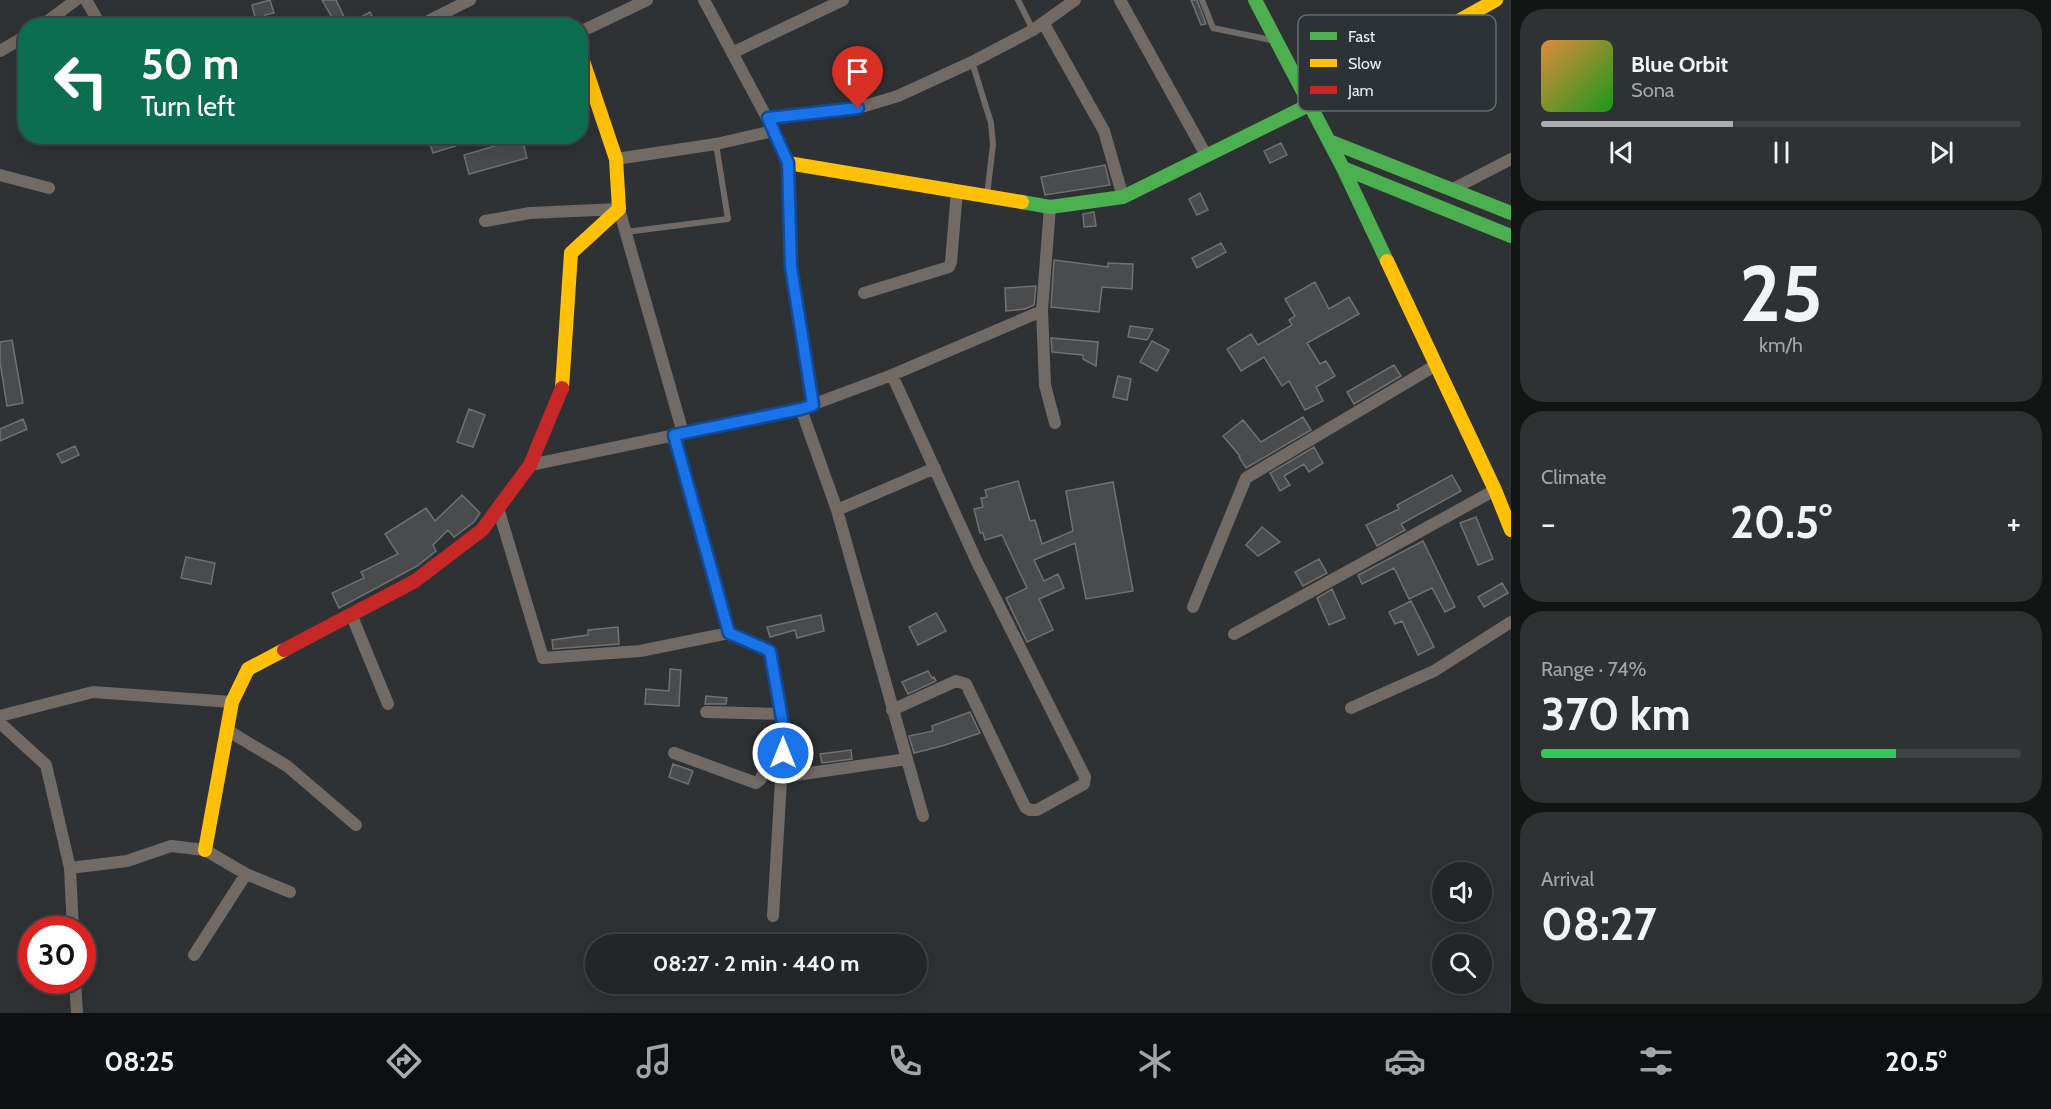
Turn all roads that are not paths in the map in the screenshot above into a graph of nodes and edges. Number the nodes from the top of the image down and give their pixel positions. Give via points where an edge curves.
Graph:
1 (76, 0) edge
2 (86, 0) edge
3 (470, 0) edge
4 (647, 0) edge
5 (704, 0) edge
6 (843, 0) edge
7 (1018, 0) edge
8 (1075, 0) edge
9 (1120, 0) edge
10 (1202, 0) edge
11 (1255, 0) edge
12 (1496, 0) edge
13 (454, 3) edge
14 (1469, 15) edge
15 (52, 18) edge
16 (96, 18) edge
17 (431, 18) edge
18 (1039, 27) junction
19 (588, 28) edge
20 (18, 41) edge
21 (1277, 41) junction
22 (0, 51) edge
23 (732, 53) junction
24 (972, 62) junction
25 (588, 76) edge
26 (1298, 80) edge
27 (1298, 110) edge
28 (1314, 111) edge
29 (768, 118) junction
30 (773, 131) junction
31 (1329, 141) junction
32 (716, 144) junction
33 (1206, 155) junction
34 (616, 159) junction
35 (1511, 159) edge
36 (788, 163) junction
37 (1342, 168) junction
38 (0, 175) edge
39 (49, 188) dead end
40 (1453, 189) junction
41 (957, 191) junction
42 (987, 196) junction
43 (1123, 197) junction
44 (1050, 207) junction
45 (619, 209) junction
46 (1511, 213) edge
47 (485, 221) dead end
48 (626, 232) junction
49 (1511, 236) edge
50 (864, 293) dead end
51 (1042, 311) junction
52 (1436, 366) junction
53 (892, 375) junction
54 (807, 407) junction
55 (1055, 423) dead end
56 (679, 434) junction
57 (530, 465) junction
58 (934, 468) junction
59 (1495, 490) junction
60 (498, 508) junction
61 (837, 510) junction
62 (1511, 530) edge
63 (1193, 607) dead end
64 (351, 614) junction
65 (1511, 622) edge
66 (729, 633) junction
67 (1234, 633) dead end
68 (232, 702) junction
69 (388, 704) dead end
70 (1351, 708) dead end
71 (892, 710) junction
72 (706, 712) dead end
73 (781, 714) junction
74 (0, 716) edge
75 (0, 723) edge
76 (227, 729) junction
77 (784, 730) junction
78 (674, 753) dead end
79 (907, 759) junction
80 (782, 777) junction
81 (923, 816) dead end
82 (356, 825) dead end
83 (205, 850) junction
84 (70, 868) junction
85 (246, 874) junction
86 (290, 892) dead end
87 (72, 916) edge
88 (773, 916) dead end
89 (194, 955) dead end
90 (76, 994) edge
91 (77, 1013) edge

1 - 15 street
2 - 16 street
3 - 13 street
4 - 19 street
5 - 23 street
6 - 23 street
7 - 18 lane
8 - 18 street
9 - 33 street
10 - 21 lane via 1213,28
11 - 21 street
12 - 14 street
13 - 17 street
18 - 24 street
18 - 43 street via 1104,131
20 - 22 street
21 - 26 street
23 - 29 street
24 - 29 street via 898,96 858,108
24 - 42 lane via 991,123 993,145
25 - 34 street
27 - 33 street
28 - 31 street
29 - 30 street
30 - 32 street
30 - 36 street
31 - 37 street
31 - 40 street
32 - 34 street
32 - 48 lane via 728,219
33 - 43 street
34 - 45 street
35 - 40 street
36 - 41 street
36 - 54 street via 791,267
37 - 49 street
37 - 52 street
38 - 39 street
40 - 46 street
41 - 42 street
41 - 50 street via 949,267
42 - 44 street
43 - 44 street
44 - 51 street
45 - 47 street via 530,213
45 - 48 street
45 - 57 street via 572,253 562,390
48 - 56 street
51 - 53 street
51 - 55 street via 1045,385
52 - 59 street
52 - 63 street via 1246,478
53 - 54 street
53 - 58 street
54 - 56 street
54 - 61 street
56 - 57 street
56 - 66 street
57 - 60 street
58 - 61 street
58 - 71 street via 1085,777 1084,784 1037,810 1025,807 962,682 956,681
59 - 62 street
59 - 67 street
60 - 64 street via 482,530 415,581
60 - 66 street via 543,658 640,651
61 - 71 street
64 - 68 street via 248,669
64 - 69 street
65 - 70 street via 1434,671
66 - 73 street via 770,651
68 - 74 street via 93,692
68 - 76 street
71 - 79 street
72 - 73 street
73 - 77 street
75 - 84 street via 46,765
76 - 82 street via 287,766
76 - 83 street
77 - 78 street via 756,783
77 - 80 street
79 - 80 street
79 - 81 street
80 - 88 street
83 - 84 street via 171,846 126,861
83 - 85 street
84 - 87 street
85 - 86 street
85 - 89 street
90 - 91 street

